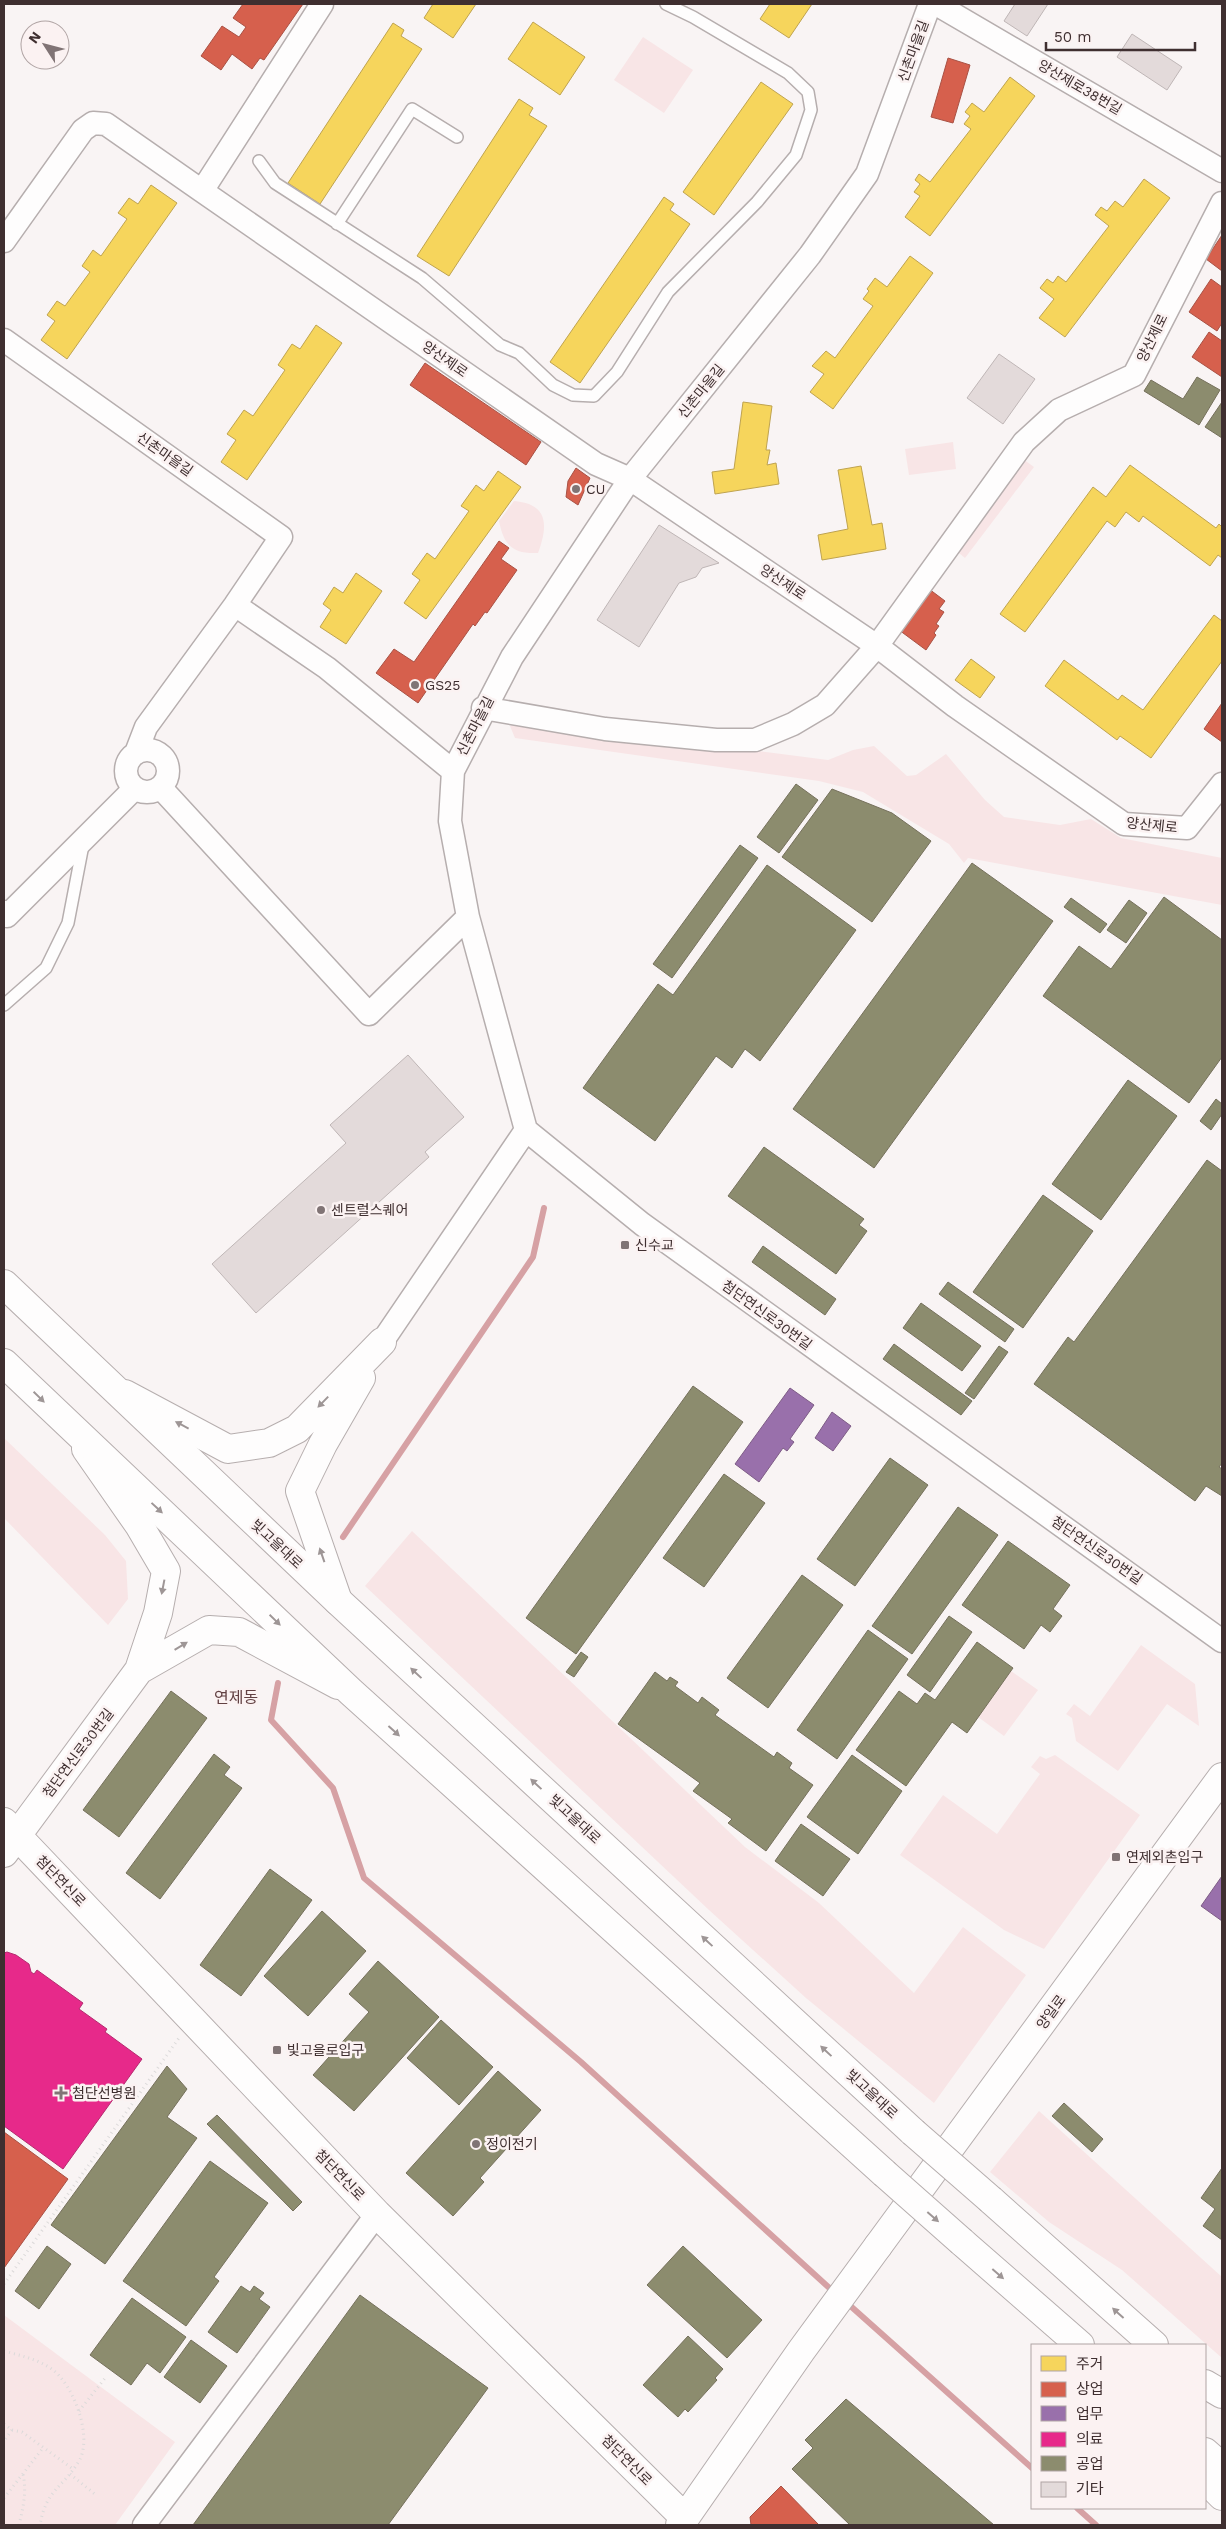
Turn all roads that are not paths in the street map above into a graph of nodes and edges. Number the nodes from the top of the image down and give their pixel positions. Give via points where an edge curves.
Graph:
1 (322, 4) edge
2 (666, 4) edge
3 (930, 4) edge
4 (936, 4) edge
5 (457, 137) dead end
6 (259, 161) dead end
7 (1222, 171) edge
8 (202, 191) junction
9 (1222, 203) edge
10 (336, 224) junction
11 (4, 242) edge
12 (4, 340) edge
13 (630, 479) junction
14 (235, 605) junction
15 (877, 646) junction
16 (483, 708) junction
17 (136, 752) junction
18 (453, 771) junction
19 (1222, 784) edge
20 (135, 788) junction
21 (160, 788) junction
22 (84, 836) junction
23 (4, 912) edge
24 (468, 917) junction
25 (4, 1004) edge
26 (526, 1130) junction
27 (4, 1284) edge
28 (382, 1342) junction
29 (4, 1363) edge
30 (108, 1384) junction
31 (71, 1428) junction
32 (338, 1601) junction
33 (1222, 1641) edge
34 (139, 1670) junction
35 (351, 1692) junction
36 (1222, 1777) edge
37 (8, 1837) edge
38 (377, 2214) junction
39 (878, 2246) joint
40 (1079, 2344) edge
41 (1153, 2344) edge
42 (1206, 2385) edge
43 (1206, 2391) edge
44 (1222, 2394) edge
45 (1222, 2406) edge
46 (1206, 2453) edge
47 (1222, 2467) edge
48 (1206, 2480) edge
49 (1222, 2496) edge
50 (686, 2523) edge
51 (144, 2525) edge

1 - 8 street
2 - 10 lane via 788,73 808,92 810,110 796,156 757,202 668,292 617,372 594,396 573,395 553,385 520,353 500,345 422,278
3 - 13 street, 신촌마을길 via 867,174 810,255
4 - 7 street, 양산제로38번길
5 - 10 lane via 412,109
6 - 10 lane via 275,183
8 - 11 street, 양산제로 via 106,124 93,123 83,130
8 - 13 street, 양산제로 via 596,464
9 - 15 street, 양산제로 via 1134,375 1059,410 1024,442
12 - 14 street, 신촌마을길 via 281,537
13 - 15 street, 양산제로
13 - 16 street, 신촌마을길 via 512,657
14 - 17 street via 146,727
14 - 18 street, 신촌마을길 via 327,668
15 - 16 street via 825,705 793,724 755,740 716,740 605,729
15 - 19 street, 양산제로 via 955,706 1124,824 1187,828
16 - 18 street, 신촌마을길
17 - 20 street via 127,763 126,770
17 - 21 street via 150,749 167,762 168,776
18 - 24 street, 신촌마을길 via 450,821
20 - 21 street via 148,792
20 - 22 street
21 - 24 street via 370,1014
22 - 23 street via 7,916
22 - 25 lane via 68,923 46,968
24 - 26 street, 신촌마을길
26 - 28 street
26 - 33 street, 첨단연신로30번길 via 642,1224
27 - 30 main road, 빛고을대로
28 -> 30 main road via 297,1428 269,1444 228,1449
32 -> 28 main road via 300,1491 323,1444
29 -> 31 main road
30 - 32 main road, 빛고을대로
31 -> 34 main road via 139,1525 166,1571 158,1613
31 -> 35 main road
41 -> 32 main road, 빛고을대로, bridge via 913,2132
34 -> 35 main road via 209,1630 239,1632
34 - 37 main road, 첨단연신로30번길
35 -> 40 main road, bridge via 884,2173
36 - 39 main road, 양일로
37 - 38 main road, 첨단연신로 via 192,2019
38 - 50 main road, 첨단연신로
38 - 51 street
39 - 50 main road, 첨단연신로 via 801,2351
42 - 44 main road
43 - 45 main road
46 - 47 main road
48 - 49 main road

